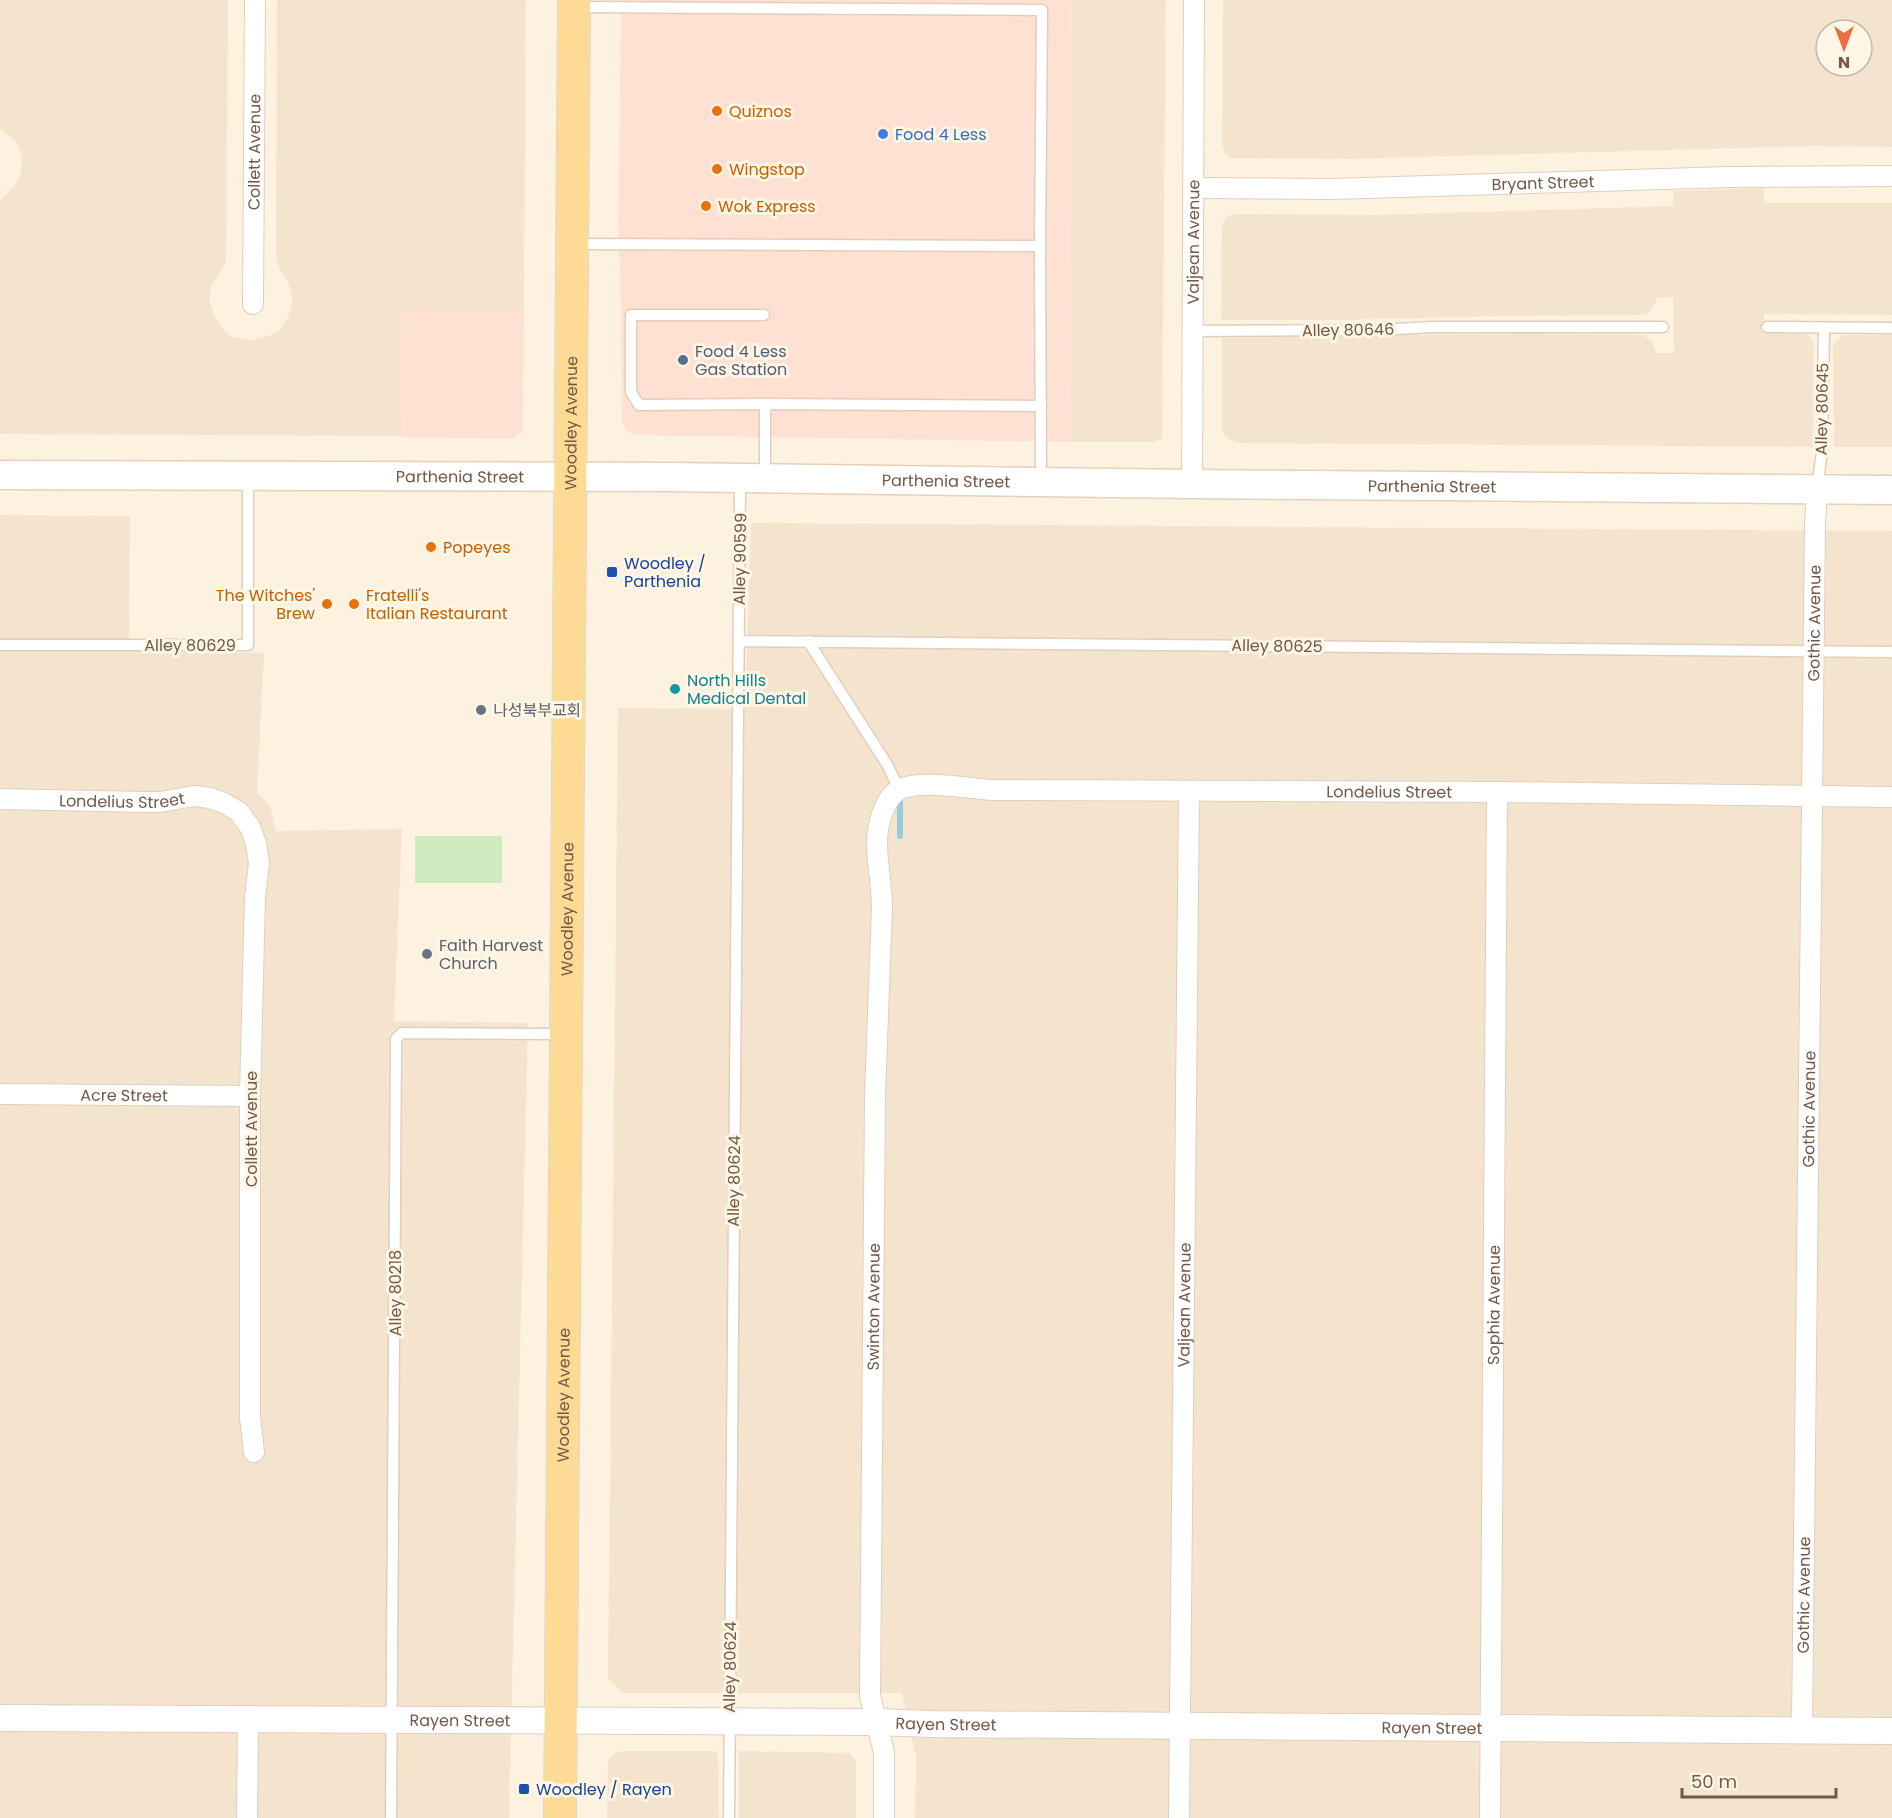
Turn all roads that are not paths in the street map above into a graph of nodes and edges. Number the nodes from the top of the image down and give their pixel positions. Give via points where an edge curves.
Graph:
1 (255, 0) edge
2 (1194, 0) edge
3 (574, 3) edge
4 (1892, 176) edge
5 (1193, 188) junction
6 (572, 244) junction
7 (1040, 246) junction
8 (253, 304) dead end
9 (764, 315) dead end
10 (1662, 327) dead end
11 (1767, 327) dead end
12 (1824, 328) junction
13 (1892, 328) edge
14 (1192, 331) junction
15 (765, 404) junction
16 (1041, 406) junction
17 (0, 475) edge
18 (248, 477) junction
19 (571, 478) junction
20 (753, 478) junction
21 (1041, 481) junction
22 (1192, 484) junction
23 (1817, 489) junction
24 (1892, 490) edge
25 (739, 641) junction
26 (808, 641) junction
27 (0, 645) edge
28 (1814, 652) junction
29 (1892, 652) edge
30 (1188, 791) junction
31 (1497, 792) junction
32 (895, 793) junction
33 (1812, 796) junction
34 (1892, 797) edge
35 (0, 799) edge
36 (239, 812) joint
37 (565, 1034) junction
38 (0, 1094) edge
39 (250, 1096) junction
40 (254, 1452) dead end
41 (0, 1718) edge
42 (248, 1719) junction
43 (392, 1719) junction
44 (561, 1721) junction
45 (729, 1722) junction
46 (876, 1722) junction
47 (1179, 1725) junction
48 (1490, 1728) junction
49 (1802, 1729) junction
50 (1892, 1731) edge
51 (247, 1818) edge
52 (391, 1818) edge
53 (560, 1818) edge
54 (729, 1818) edge
55 (884, 1818) edge
56 (1179, 1818) edge
57 (1490, 1818) edge

1 - 8 street, Collett Avenue
2 - 5 street, Valjean Avenue
3 - 6 main road, Woodley Avenue
3 - 7 lane via 1042,10
4 - 5 street, Bryant Street via 1331,189
5 - 14 street, Valjean Avenue
6 - 7 lane
6 - 19 main road, Woodley Avenue
7 - 16 lane
9 - 15 lane via 631,315 631,392 639,405
10 - 14 lane, Alley 80646
11 - 12 lane
12 - 13 lane
12 - 23 lane, Alley 80645 via 1822,451
14 - 22 street, Valjean Avenue
15 - 16 lane
15 - 20 lane, Alley 90599
16 - 21 lane
17 - 18 main road, Parthenia Street
18 - 19 main road, Parthenia Street
18 - 27 lane, Alley 80629 via 248,645
19 - 20 main road, Parthenia Street
19 - 37 main road, Woodley Avenue
20 - 21 main road, Parthenia Street
20 - 25 lane, Alley 90599
21 - 22 main road, Parthenia Street
22 - 23 main road, Parthenia Street
23 - 24 main road, Parthenia Street
23 - 28 street, Gothic Avenue
25 - 26 lane, Alley 80625
25 - 45 lane, Alley 80624
26 - 28 lane, Alley 80625
26 - 32 lane via 888,766
28 - 29 lane, Alley 80625
28 - 33 street, Gothic Avenue
30 - 31 street, Londelius Street
30 - 32 street, Londelius Street via 993,790 925,785
30 - 47 street, Valjean Avenue
31 - 33 street, Londelius Street
31 - 48 street, Sophia Avenue
32 - 46 street, Swinton Avenue via 878,825 877,840 882,907 875,1095 870,1696
33 - 34 street, Londelius Street
33 - 49 street, Gothic Avenue
35 - 36 street, Londelius Street via 160,802 194,796 210,798
36 - 39 street, Collett Avenue via 253,835 259,863
37 - 43 lane, Alley 80218 via 402,1033 396,1040
37 - 44 main road, Woodley Avenue
38 - 39 street, Acre Street
39 - 40 street, Collett Avenue via 250,1417
41 - 42 street, Rayen Street
42 - 43 street, Rayen Street
42 - 51 street
43 - 44 street, Rayen Street
43 - 52 lane, Alley 80218
44 - 45 street, Rayen Street
44 - 53 main road, Woodley Avenue
45 - 46 street, Rayen Street
45 - 54 lane, Alley 80624
46 - 47 street, Rayen Street
46 - 55 street, Swinton Avenue via 884,1752
47 - 48 street, Rayen Street
47 - 56 street, Valjean Avenue
48 - 49 street, Rayen Street
48 - 57 street, Sophia Avenue
49 - 50 street, Rayen Street

